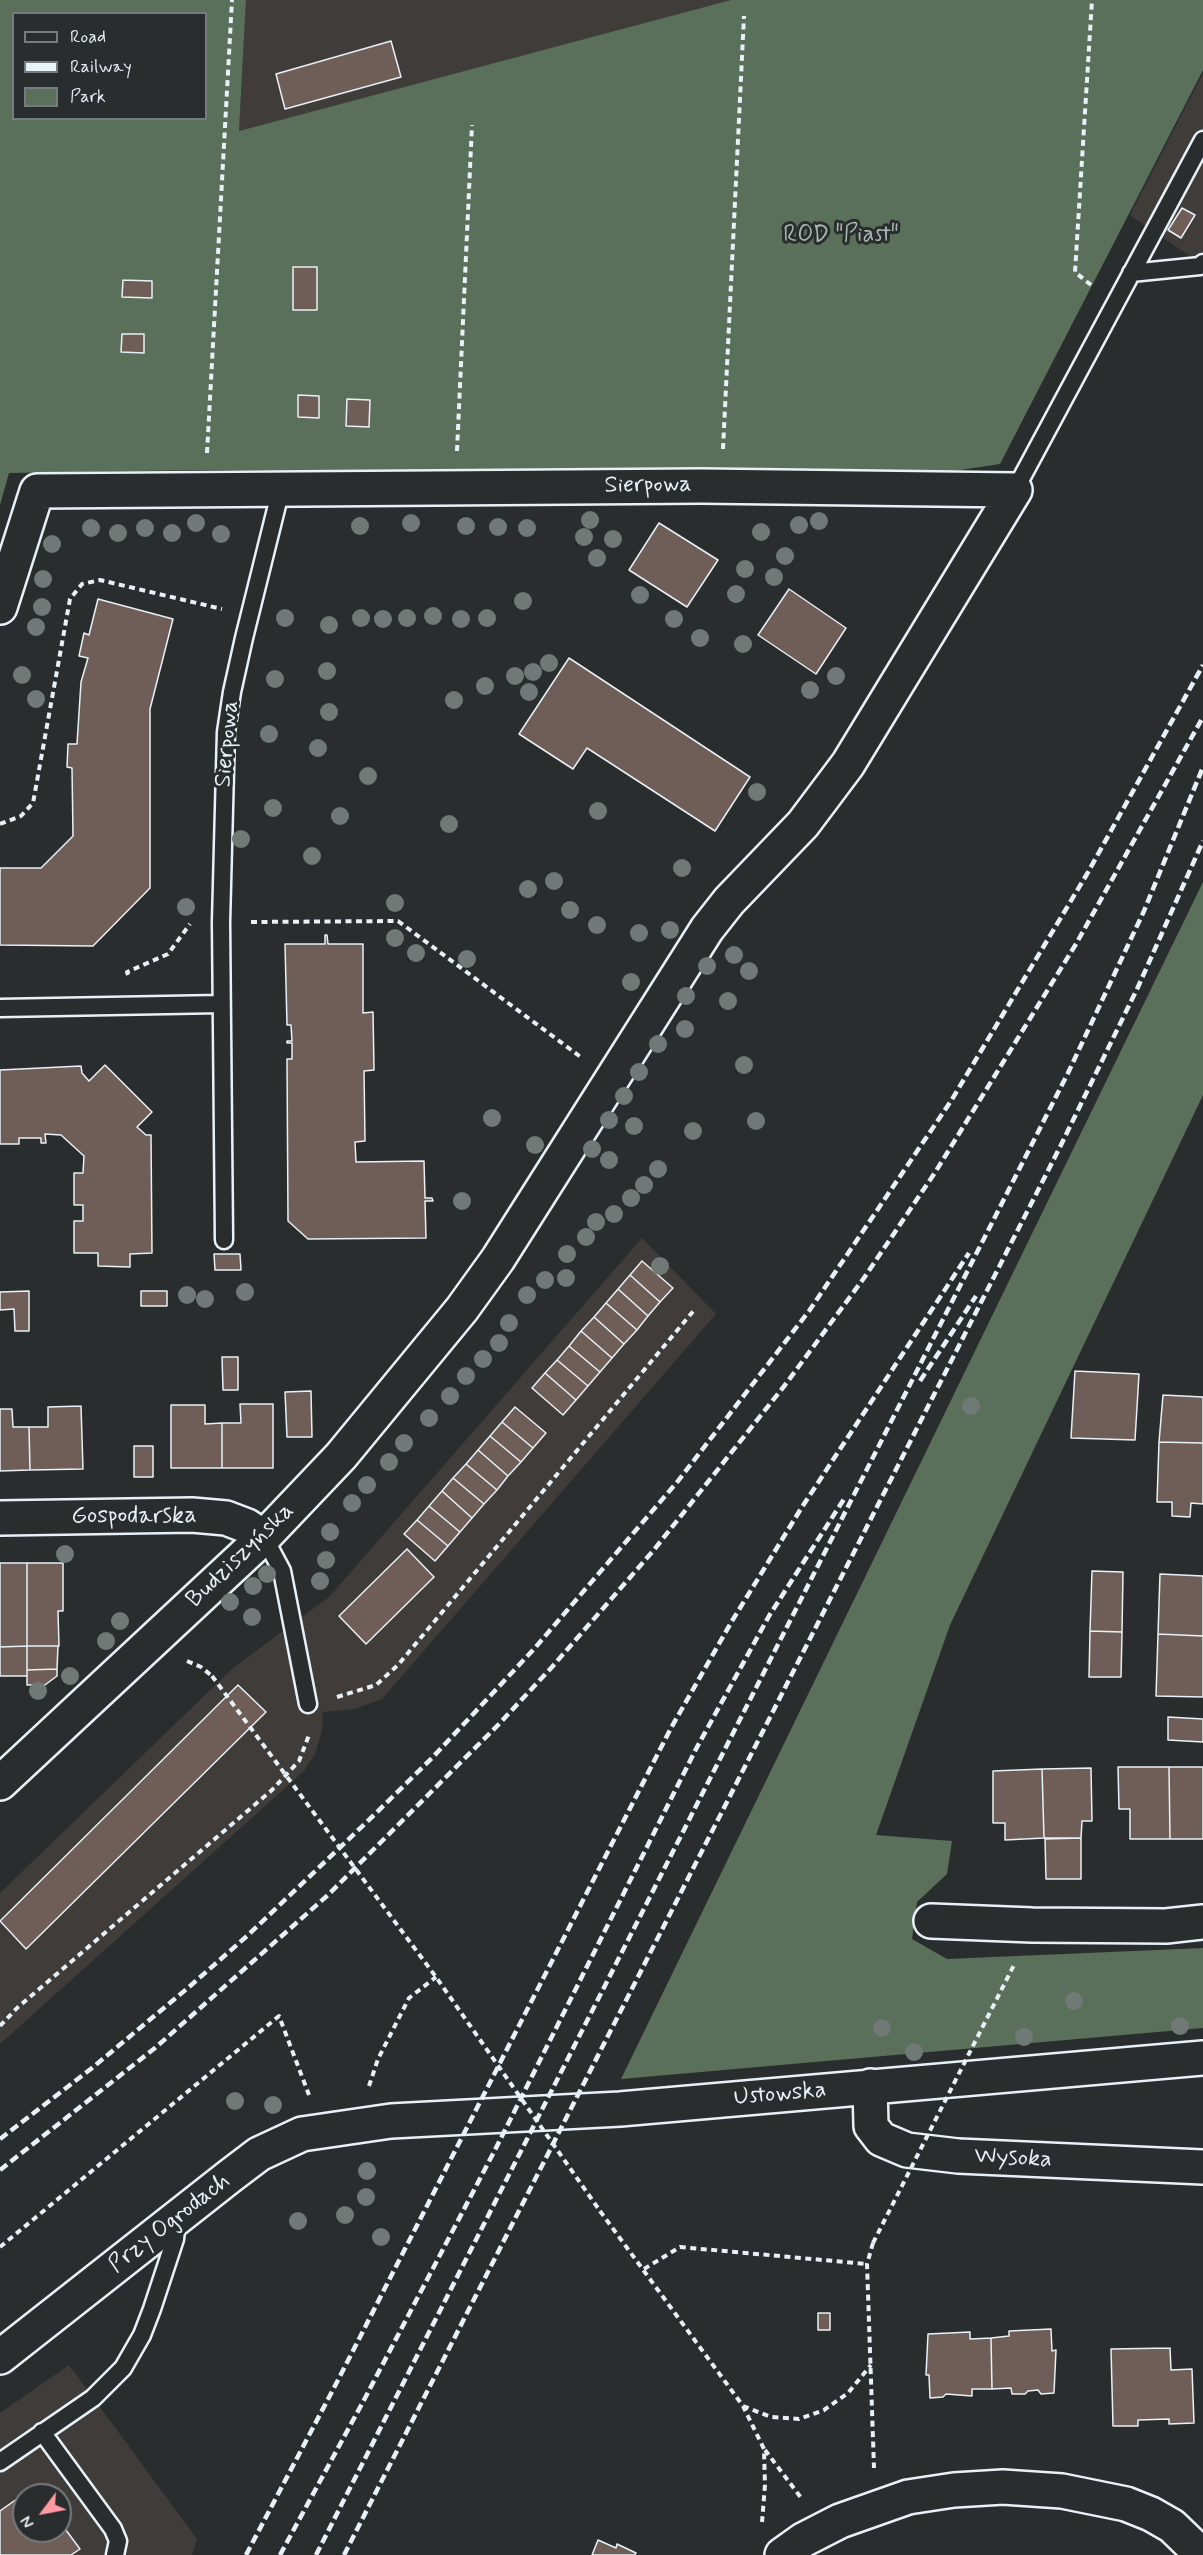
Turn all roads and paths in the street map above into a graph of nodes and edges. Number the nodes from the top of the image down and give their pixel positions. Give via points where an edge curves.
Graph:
1 (232, 0) edge
2 (1092, 0) edge
3 (744, 16) dead end
4 (472, 125) dead end
5 (1203, 140) edge
6 (1203, 263) edge
7 (1131, 273) junction
8 (1115, 303) junction
9 (721, 486) junction
10 (456, 488) junction
11 (281, 489) junction
12 (1015, 489) junction
13 (206, 490) junction
14 (225, 598) dead end
15 (0, 607) edge
16 (223, 609) junction
17 (220, 620) dead end
18 (0, 824) edge
19 (221, 922) junction
20 (221, 1005) junction
21 (129, 1006) junction
22 (0, 1008) edge
23 (611, 1080) junction
24 (224, 1240) dead end
25 (695, 1310) dead end
26 (0, 1518) edge
27 (264, 1537) junction
28 (212, 1676) dead end
29 (308, 1704) junction
30 (0, 1783) edge
31 (931, 1921) dead end
32 (1203, 1922) edge
33 (1015, 1963) dead end
34 (436, 1977) junction
35 (0, 2026) edge
36 (1203, 2058) edge
37 (378, 2059) dead end
38 (870, 2086) junction
39 (357, 2125) joint
40 (322, 2129) junction
41 (1203, 2167) edge
42 (177, 2219) junction
43 (0, 2247) edge
44 (867, 2264) junction
45 (644, 2270) junction
46 (0, 2357) edge
47 (871, 2365) junction
48 (743, 2406) junction
49 (42, 2432) junction
50 (764, 2449) junction
51 (0, 2462) edge
52 (804, 2500) dead end
53 (876, 2508) junction
54 (763, 2529) dead end
55 (115, 2555) edge
56 (782, 2555) edge
57 (1202, 2555) edge

1 - 13 path
2 - 8 path via 1075,272
3 - 9 path
4 - 10 path
5 - 7 lane
6 - 7 lane
7 - 8 lane
8 - 12 lane
9 - 10 street, Sierpowa
9 - 12 street, Sierpowa
10 - 11 street, Sierpowa
11 - 13 street, Sierpowa
11 - 19 lane, Sierpowa via 232,692 224,777
12 - 23 street, Budziszyńska via 848,764 803,824 707,929
13 - 15 street, Sierpowa via 37,491
14 - 16 path
16 - 17 path
16 - 18 path via 100,580 82,584 70,599 33,803 21,816
19 - 20 lane, Sierpowa
19 - 21 path via 194,919 168,954 127,972
19 - 23 path via 398,921
20 - 21 lane
20 - 24 lane, Sierpowa
21 - 22 lane
23 - 27 street, Budziszyńska via 462,1309 348,1448
25 - 29 path via 398,1665 376,1685
26 - 27 street, Gospodarska via 192,1515 226,1518
27 - 29 lane via 282,1571
27 - 30 street, Budziszyńska
28 - 34 path, bridge
29 - 35 path via 310,1734 299,1761 272,1790
31 - 32 street via 1143,1926
33 - 44 path, bridge via 873,2243
34 - 37 path via 409,1998
34 - 45 path, bridge
36 - 38 street, Ustowska
38 - 39 street, Ustowska via 620,2109
38 - 41 street, Wysoka via 872,2126 881,2139 907,2150 958,2156
39 - 40 street, Przy Ogrodach
40 - 42 street, Przy Ogrodach via 260,2154
40 - 43 path via 279,2016
42 - 46 street, Przy Ogrodach
42 - 49 lane via 175,2239 156,2300 123,2368 93,2398
44 - 45 path via 680,2247
44 - 47 path
45 - 48 path
47 - 48 path via 848,2394 824,2410 798,2419 771,2417
47 - 53 path
48 - 50 path
49 - 51 lane
49 - 55 lane via 113,2529 118,2541
50 - 52 path
50 - 54 path
53 - 56 street via 840,2521
53 - 57 street via 909,2497 954,2490 1003,2487 1062,2492 1126,2504 1151,2514 1172,2526

